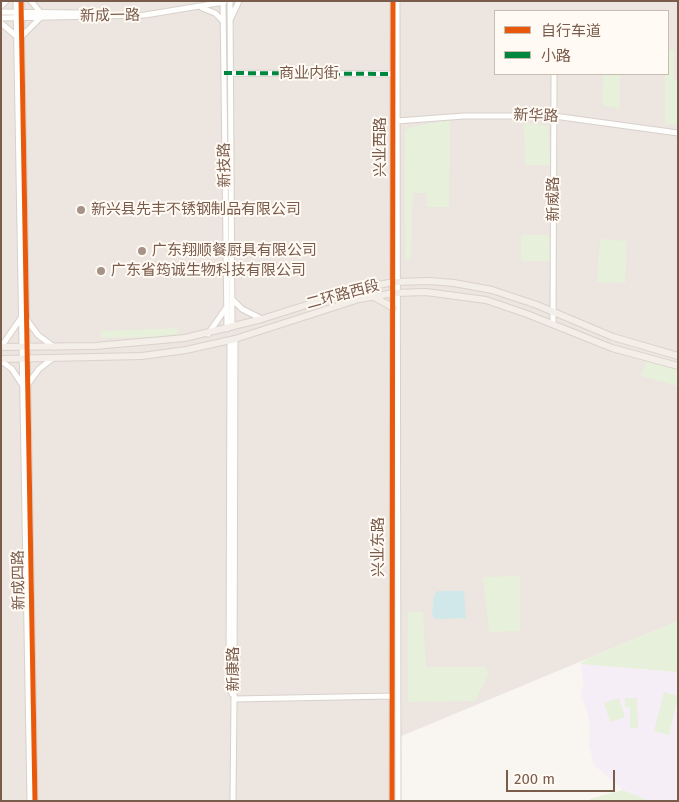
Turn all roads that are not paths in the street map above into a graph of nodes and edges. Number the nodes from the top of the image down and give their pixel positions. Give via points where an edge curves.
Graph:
1 (6, 1) edge
2 (16, 1) edge
3 (22, 1) edge
4 (30, 1) edge
5 (212, 1) edge
6 (239, 1) edge
7 (393, 1) edge
8 (398, 1) edge
9 (225, 2) edge
10 (1, 6) edge
11 (199, 7) junction
12 (1, 12) edge
13 (19, 15) junction
14 (40, 15) junction
15 (1, 18) edge
16 (230, 20) junction
17 (223, 21) junction
18 (1, 23) edge
19 (15, 35) junction
20 (22, 37) junction
21 (224, 73) junction
22 (230, 73) junction
23 (393, 74) junction
24 (554, 75) edge
25 (554, 116) junction
26 (396, 121) junction
27 (678, 133) edge
28 (397, 282) junction
29 (397, 293) junction
30 (373, 296) junction
31 (232, 298) junction
32 (226, 308) junction
33 (394, 308) junction
34 (554, 312) junction
35 (24, 319) junction
36 (262, 319) junction
37 (553, 324) junction
38 (229, 328) junction
39 (208, 334) junction
40 (232, 339) junction
41 (1, 347) edge
42 (24, 347) junction
43 (54, 347) junction
44 (678, 356) edge
45 (53, 357) junction
46 (24, 358) junction
47 (1, 360) edge
48 (678, 366) edge
49 (25, 385) junction
50 (392, 696) junction
51 (234, 699) junction
52 (30, 801) edge
53 (35, 801) edge
54 (233, 801) edge
55 (392, 801) edge
56 (398, 801) edge

1 - 10 street
2 - 13 street
3 - 13 street
4 - 14 street
5 - 14 street, 新成一路 via 145,12
6 - 16 street
7 - 23 street, 兴业西路
8 - 26 street, 兴业西路
9 - 11 street, 新成一路
9 - 16 street, 新技路
9 - 17 street, 新技路
11 - 14 street, 新成一路 via 145,15
11 - 17 street via 215,13
12 - 13 street
13 - 14 street, 新成一路
13 - 15 street
13 - 19 street
13 - 20 street
14 - 20 street
16 - 22 street, 新技路
17 - 21 street, 新技路
18 - 19 street
19 - 35 street
20 - 35 street
21 - 22 street, 商业内街
21 - 32 street, 新技路
22 - 23 street, 商业内街
22 - 31 street, 新技路
23 - 26 street, 兴业西路
24 - 25 street, 新威路
25 - 26 street, 新华路 via 464,116
25 - 27 street, 新华路
25 - 34 street, 新威路
26 - 28 street, 兴业西路
28 - 29 street, 兴业西路
28 - 34 main road, 二环路西段 via 446,282 473,286
28 - 36 main road, 二环路西段 via 331,296
29 - 30 main road, 二环路西段
29 - 33 street, 兴业东路
29 - 37 main road, 二环路西段 via 442,292 477,298
29 - 56 street, 兴业东路
30 - 33 main road
30 - 40 main road, 二环路西段
31 - 36 street via 242,310
31 - 38 street, 新技路
32 - 38 street, 新技路
32 - 39 street
33 - 50 street, 兴业东路
34 - 37 street, 新威路
34 - 44 main road, 二环路西段 via 613,337
35 - 41 street
35 - 42 street, 新成四路
35 - 43 street via 38,336
36 - 38 main road, 二环路西段
37 - 48 main road, 二环路西段 via 612,348
38 - 39 main road, 二环路西段
39 - 43 main road, 二环路西段 via 139,344
40 - 45 main road, 二环路西段 via 142,356
40 - 51 street, 新康路 via 229,682
41 - 42 main road, 二环路西段
42 - 43 main road, 二环路西段
42 - 46 street, 新成四路
45 - 46 main road, 二环路西段
45 - 49 street
46 - 47 main road, 二环路西段
46 - 49 street, 新成四路
47 - 49 street
49 - 52 street, 新成四路
49 - 53 street, 新成四路
50 - 51 street
50 - 55 street, 兴业东路
51 - 54 street, 新康路

